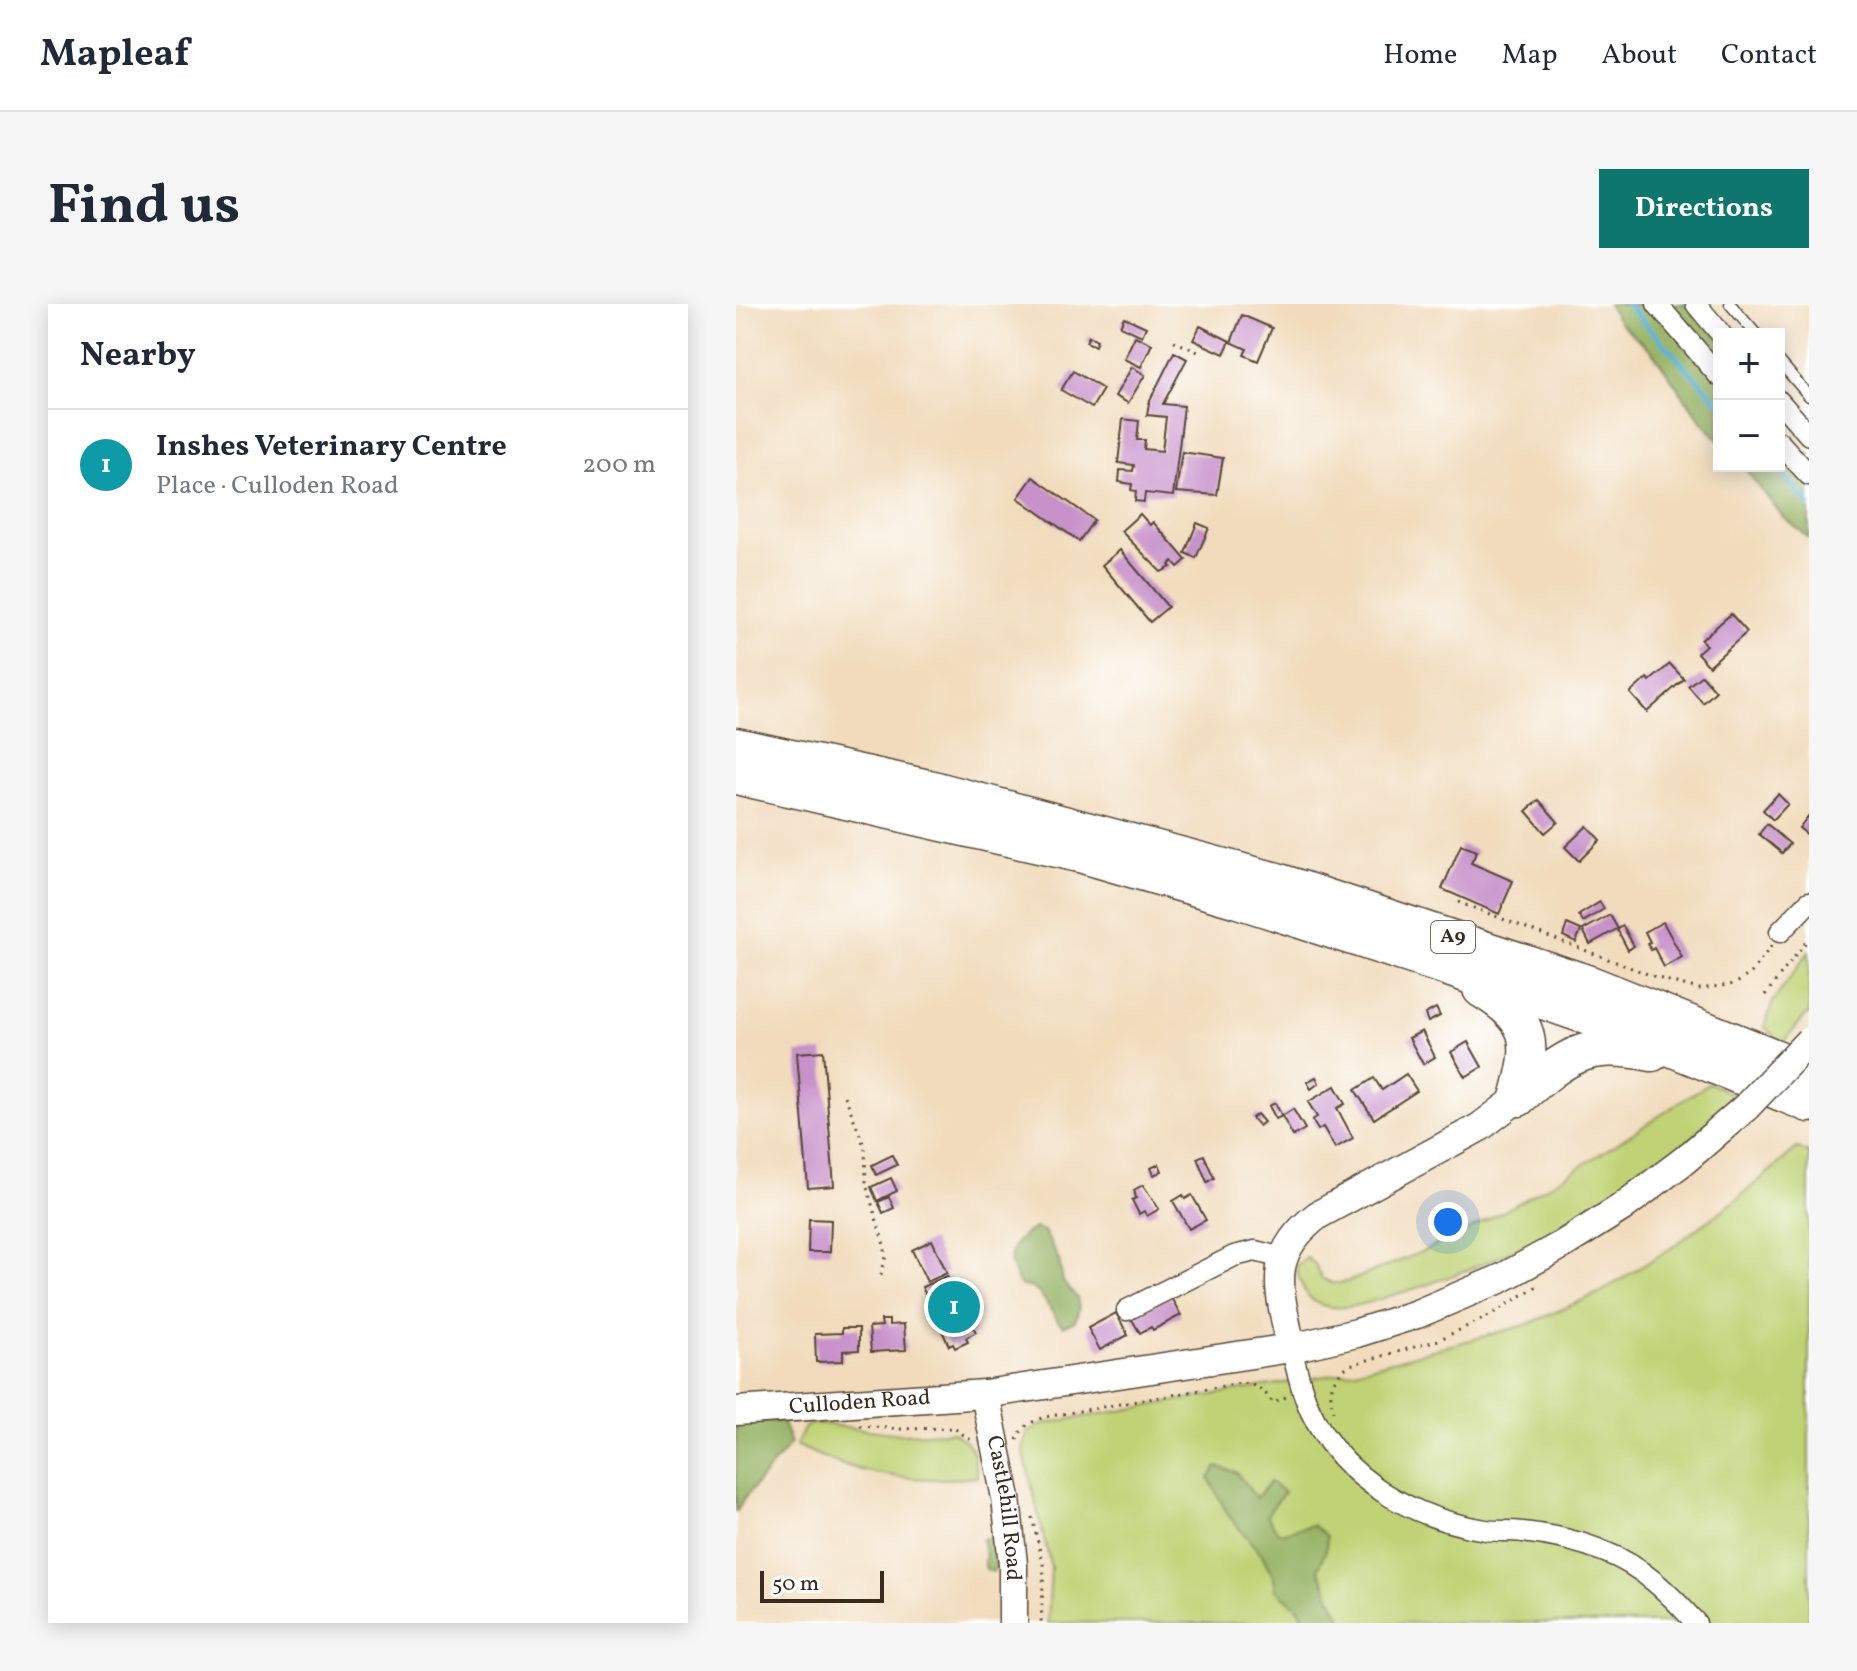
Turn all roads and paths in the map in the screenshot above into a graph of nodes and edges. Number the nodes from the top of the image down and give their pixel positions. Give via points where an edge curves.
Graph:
1 (1657, 304) edge
2 (1696, 304) edge
3 (1730, 304) edge
4 (1716, 328) edge
5 (1751, 328) edge
6 (1174, 341) dead end
7 (1200, 353) dead end
8 (1785, 368) edge
9 (1713, 369) edge
10 (1809, 396) edge
11 (1785, 408) edge
12 (1809, 435) edge
13 (1785, 449) edge
14 (1809, 475) edge
15 (736, 746) edge
16 (736, 776) edge
17 (1458, 902) dead end
18 (1809, 902) edge
19 (1780, 932) joint
20 (1809, 938) edge
21 (1440, 965) junction
22 (1765, 995) dead end
23 (1809, 1041) edge
24 (1721, 1067) junction
25 (1809, 1071) edge
26 (845, 1096) dead end
27 (1518, 1098) junction
28 (1809, 1104) edge
29 (1283, 1258) junction
30 (880, 1278) dead end
31 (1127, 1310) dead end
32 (1291, 1348) junction
33 (985, 1394) junction
34 (1273, 1403) dead end
35 (736, 1411) edge
36 (855, 1426) dead end
37 (1016, 1445) dead end
38 (976, 1448) dead end
39 (1030, 1511) dead end
40 (1013, 1623) edge
41 (1041, 1623) edge
42 (1696, 1623) edge

1 - 9 street
2 - 4 street
3 - 5 lane
6 - 7 path
8 - 10 lane
11 - 12 street
13 - 14 street
15 - 25 highway, A9 via 929,788 1277,881 1590,984
16 - 21 highway, A9 via 1083,855
17 - 19 path via 1699,989 1735,984 1751,973
18 - 19 street
20 - 22 path
21 - 24 highway, A9
21 - 27 highway, A9 via 1497,999 1522,1025 1529,1054
23 - 32 main road, Culloden Road, bridge via 1746,1107 1621,1208 1502,1278 1402,1319
24 - 27 highway, A9 via 1636,1050 1589,1050 1566,1059
24 - 28 highway, A9
26 - 30 path via 865,1148 866,1184 884,1245
27 - 29 main road via 1480,1127 1318,1215 1289,1242
29 - 31 street via 1255,1251 1234,1256
29 - 32 main road via 1280,1277
32 - 33 main road, Culloden Road
32 - 42 street via 1311,1413 1333,1448 1392,1499 1457,1525 1549,1535 1609,1553 1656,1581
33 - 35 main road, Culloden Road
33 - 40 main road, Castlehill Road via 1006,1498
34 - 37 path via 1256,1386 1241,1383 1045,1417 1030,1422
36 - 38 path via 954,1428
39 - 41 path via 1044,1568

